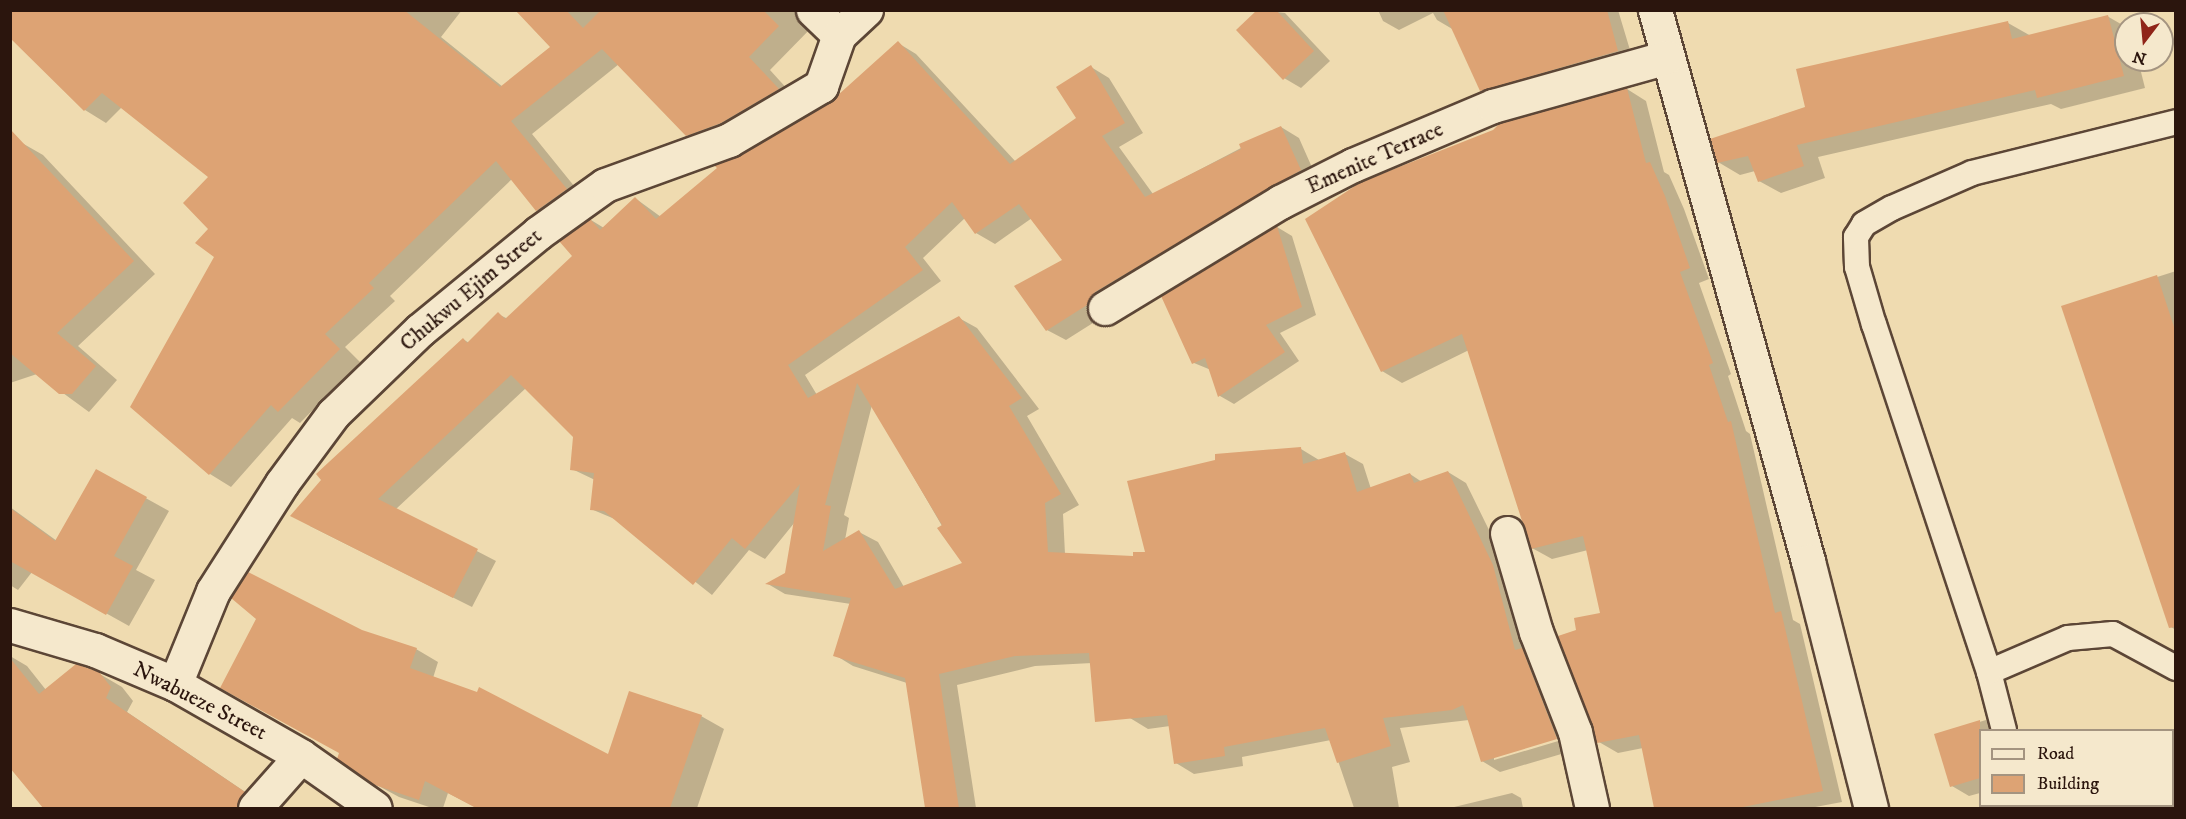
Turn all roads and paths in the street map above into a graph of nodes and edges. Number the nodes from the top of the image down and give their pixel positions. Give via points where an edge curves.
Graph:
1 (813, 10) edge
2 (866, 10) edge
3 (1655, 10) edge
4 (838, 35) junction
5 (1667, 57) junction
6 (2175, 122) edge
7 (1105, 308) dead end
8 (1507, 533) dead end
9 (10, 626) edge
10 (2175, 668) edge
11 (1989, 672) junction
12 (175, 684) junction
13 (2004, 729) edge
14 (301, 756) junction
15 (255, 808) edge
16 (375, 808) edge
17 (1592, 808) edge
18 (1871, 808) edge

1 - 4 street
2 - 4 street, Chukwu Ejim Street
3 - 5 street
4 - 12 street, Chukwu Ejim Street via 821,86 729,140 605,185 537,233 420,330 333,414 282,483 213,591
5 - 7 street, Emenite Terrace via 1493,106 1353,165 1280,202
5 - 18 street via 1808,561
6 - 11 lane via 1972,173 1892,208 1864,224 1856,237 1857,267 1874,325
8 - 17 street via 1536,632 1575,732
9 - 12 street, Nwabueze Street via 95,650
10 - 11 lane via 2113,634 2068,638
11 - 13 lane
12 - 14 street, Nwabueze Street
14 - 15 street
14 - 16 street, Nwabueze Street

